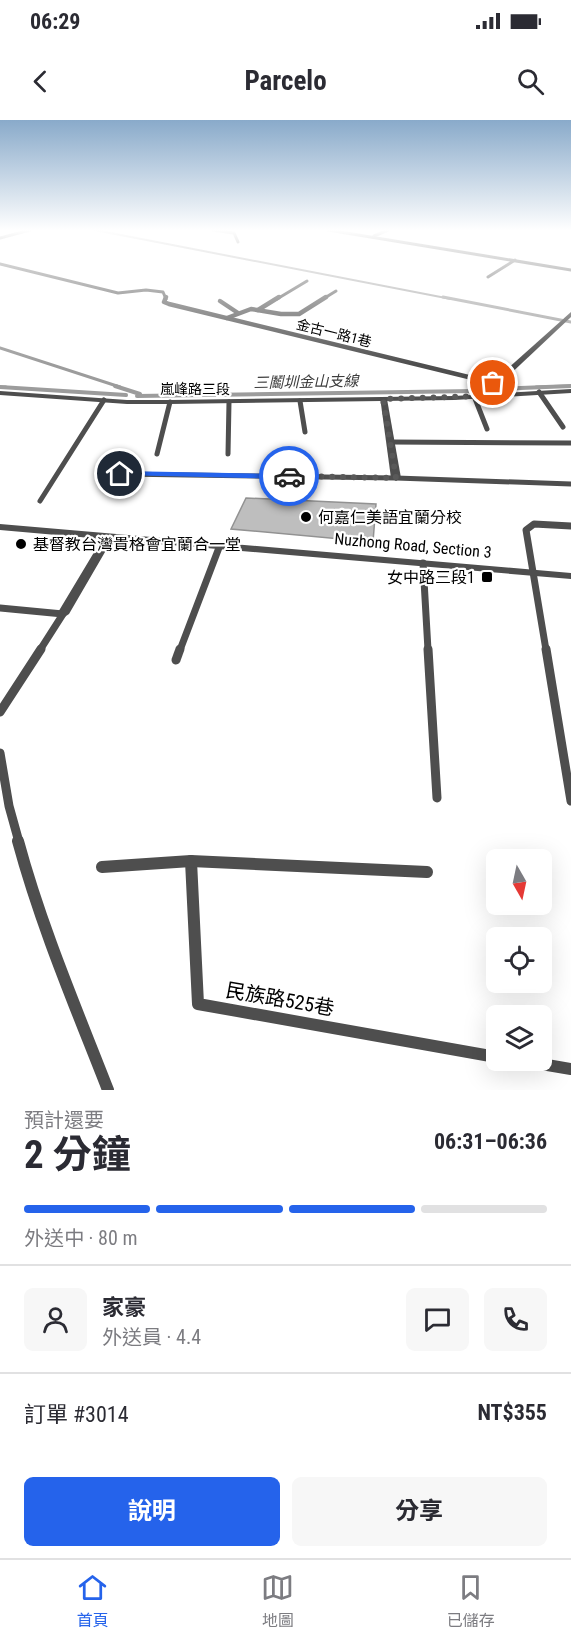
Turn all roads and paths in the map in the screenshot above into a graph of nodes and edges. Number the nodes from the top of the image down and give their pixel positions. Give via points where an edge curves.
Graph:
1 (46, 275) edge
2 (492, 275) edge
3 (488, 278) dead end
4 (307, 281) dead end
5 (336, 291) dead end
6 (220, 301) dead end
7 (258, 310) junction
8 (238, 313) junction
9 (571, 314) edge
10 (227, 318) junction
11 (493, 383) junction
12 (571, 391) edge
13 (539, 392) junction
14 (0, 393) edge
15 (478, 396) junction
16 (383, 399) junction
17 (104, 400) junction
18 (300, 401) junction
19 (170, 402) junction
20 (229, 402) junction
21 (563, 427) dead end
22 (487, 429) dead end
23 (305, 432) dead end
24 (390, 442) junction
25 (571, 443) edge
26 (157, 454) dead end
27 (228, 454) dead end
28 (120, 474) dead end
29 (396, 478) junction
30 (571, 484) edge
31 (40, 501) dead end
32 (571, 526) edge
33 (0, 527) edge
34 (108, 537) junction
35 (220, 545) junction
36 (423, 562) junction
37 (533, 573) junction
38 (571, 576) edge
39 (0, 608) edge
40 (63, 614) junction
41 (176, 660) dead end
42 (0, 712) edge
43 (0, 753) edge
44 (437, 798) dead end
45 (571, 801) edge
46 (191, 861) junction
47 (102, 867) dead end
48 (427, 872) dead end
49 (486, 1055) edge
50 (552, 1066) edge
51 (571, 1070) edge
52 (106, 1089) edge

1 - 10 lane, 金古一路1巷 via 118,293 156,290 163,292 164,302 169,304
2 - 3 lane
4 - 7 lane
5 - 7 lane via 299,314
6 - 8 lane
7 - 8 lane
8 - 10 lane
9 - 11 street
10 - 11 lane, 金古一路1巷
11 - 15 street
12 - 13 street, 嵐峰路三段
13 - 15 street, 嵐峰路三段
13 - 21 lane
14 - 17 street, 嵐峰路三段
15 - 16 street, 嵐峰路三段
15 - 22 lane
16 - 18 street, 嵐峰路三段
16 - 24 street
17 - 19 street, 嵐峰路三段
17 - 31 lane
18 - 20 street, 嵐峰路三段
18 - 23 lane
19 - 20 street, 嵐峰路三段
19 - 26 lane
20 - 27 lane
24 - 25 lane
24 - 29 street
28 - 29 lane
29 - 30 lane
32 - 37 lane via 534,525 526,530
33 - 34 street, Nuzhong Road, Section 3
34 - 35 street, Nuzhong Road, Section 3
34 - 40 street
35 - 36 street, Nuzhong Road, Section 3
35 - 41 lane
36 - 37 street, Nuzhong Road, Section 3
36 - 44 lane
37 - 38 street, Nuzhong Road, Section 3
37 - 45 lane
39 - 40 lane
40 - 42 lane
43 - 52 lane via 28,878
46 - 47 lane
46 - 48 lane
46 - 49 lane, 民族路525巷 via 198,1004
50 - 51 lane

